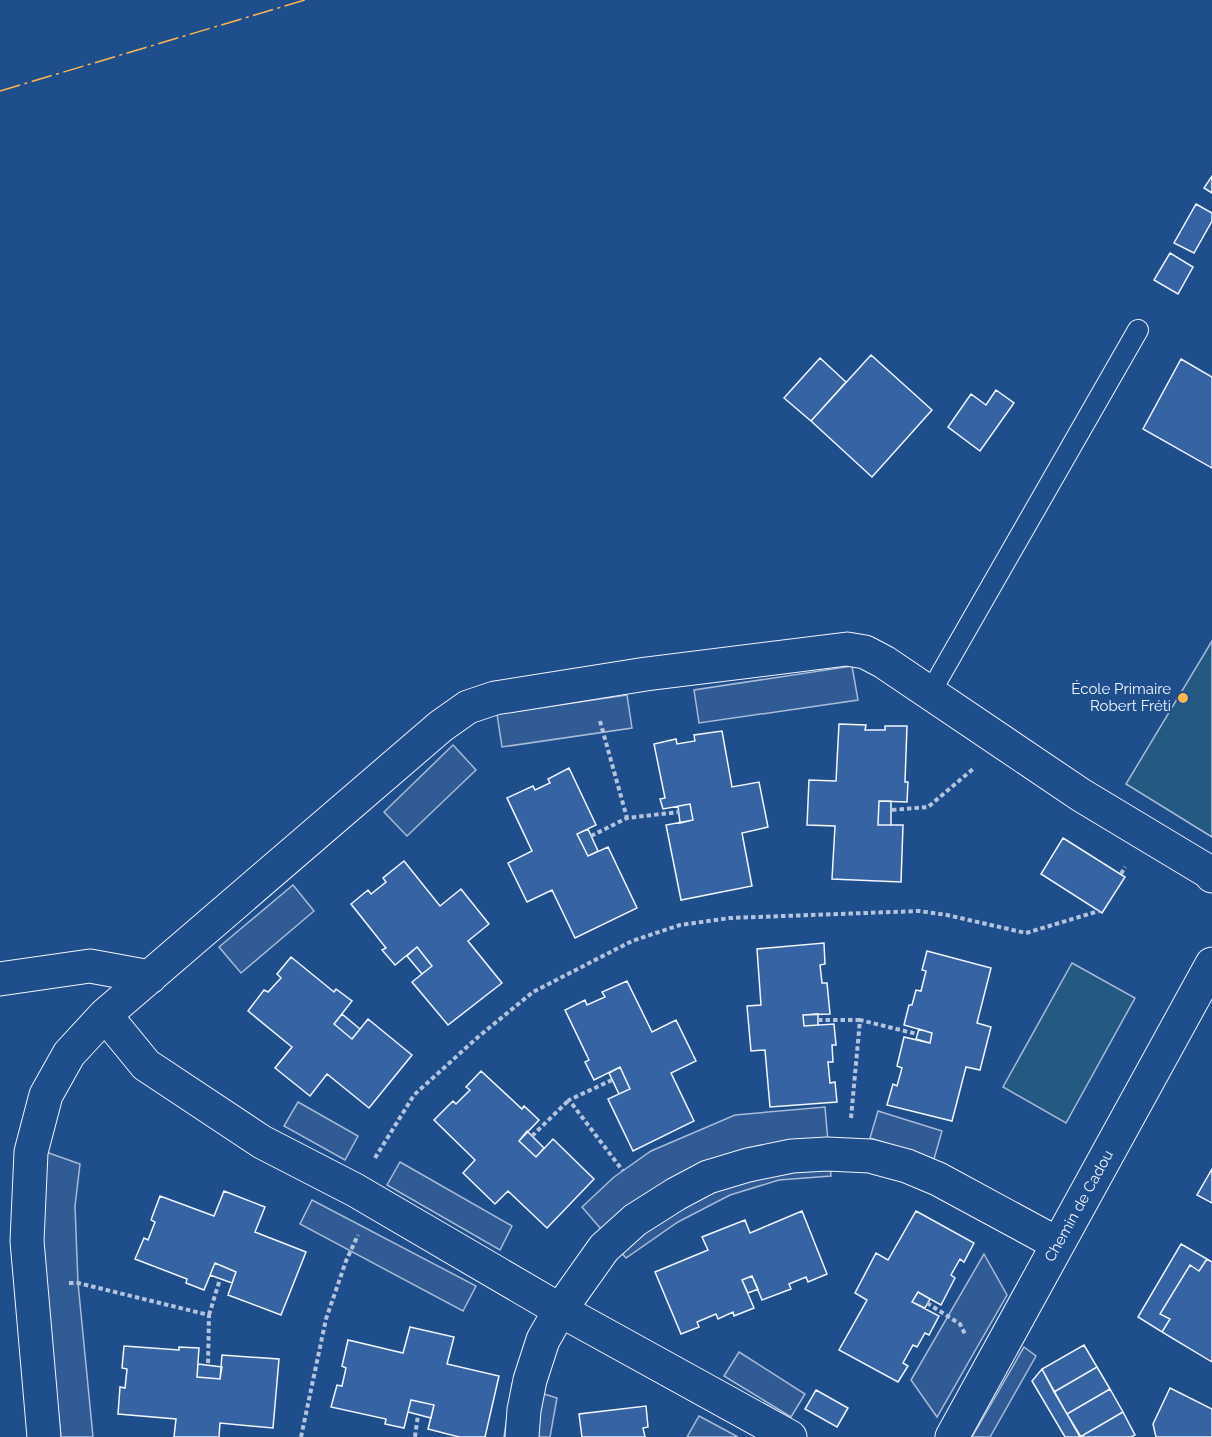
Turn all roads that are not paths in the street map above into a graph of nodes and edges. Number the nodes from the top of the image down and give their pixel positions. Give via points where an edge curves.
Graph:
1 (1138, 330) dead end
2 (930, 693) junction
3 (1212, 876) edge
4 (1209, 970) edge
5 (150, 976) junction
6 (0, 979) edge
7 (105, 1015) junction
8 (1058, 1244) junction
9 (560, 1310) junction
10 (44, 1437) edge
11 (522, 1437) edge
12 (790, 1437) edge
13 (952, 1437) edge

1 - 2 lane
2 - 3 street
2 - 5 street via 865,652 848,650 646,674 495,698 468,707
4 - 8 street, Chemin de Cadou
5 - 6 street via 90,966
5 - 7 street
7 - 9 street via 146,1065 262,1142 365,1196
7 - 10 street via 69,1054 46,1095 31,1152 27,1240
8 - 9 street via 917,1170 870,1156 792,1156 708,1177 636,1220 604,1248
8 - 13 street, Chemin de Cadou
9 - 11 street via 543,1340 530,1380
9 - 12 street

